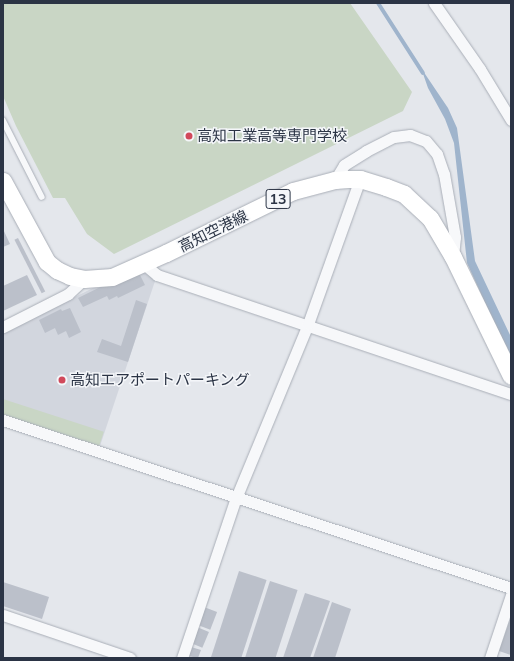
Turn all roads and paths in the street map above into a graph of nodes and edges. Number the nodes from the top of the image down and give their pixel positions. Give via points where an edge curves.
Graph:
1 (434, 3) edge
2 (3, 120) edge
3 (511, 120) edge
4 (360, 179) junction
5 (335, 180) junction
6 (3, 181) edge
7 (42, 196) dead end
8 (453, 257) junction
9 (144, 264) junction
10 (84, 279) junction
11 (308, 324) junction
12 (3, 327) edge
13 (511, 376) edge
14 (511, 394) edge
15 (3, 420) edge
16 (236, 498) junction
17 (511, 588) edge
18 (511, 595) edge
19 (3, 615) edge
20 (130, 658) edge
21 (182, 658) edge
22 (490, 658) edge

1 - 3 street via 480,69
2 - 7 lane
4 - 5 main road, 高知空港線 / 13
4 - 8 main road, 高知空港線 / 13 via 404,194 430,218
4 - 11 street
5 - 8 street via 344,164 366,150 394,138 410,135 426,141 437,154 444,174 455,237
5 - 9 main road, 高知空港線 / 13 via 294,191
6 - 10 main road, 高知空港線 / 13 via 46,262 70,276
8 - 13 main road, 高知空港線 / 13
9 - 10 main road, 高知空港線 / 13 via 112,278
9 - 11 street via 157,275
10 - 12 street via 68,294
11 - 14 street
11 - 16 street
15 - 16 street
16 - 17 street
16 - 21 street
18 - 22 street
19 - 20 street

